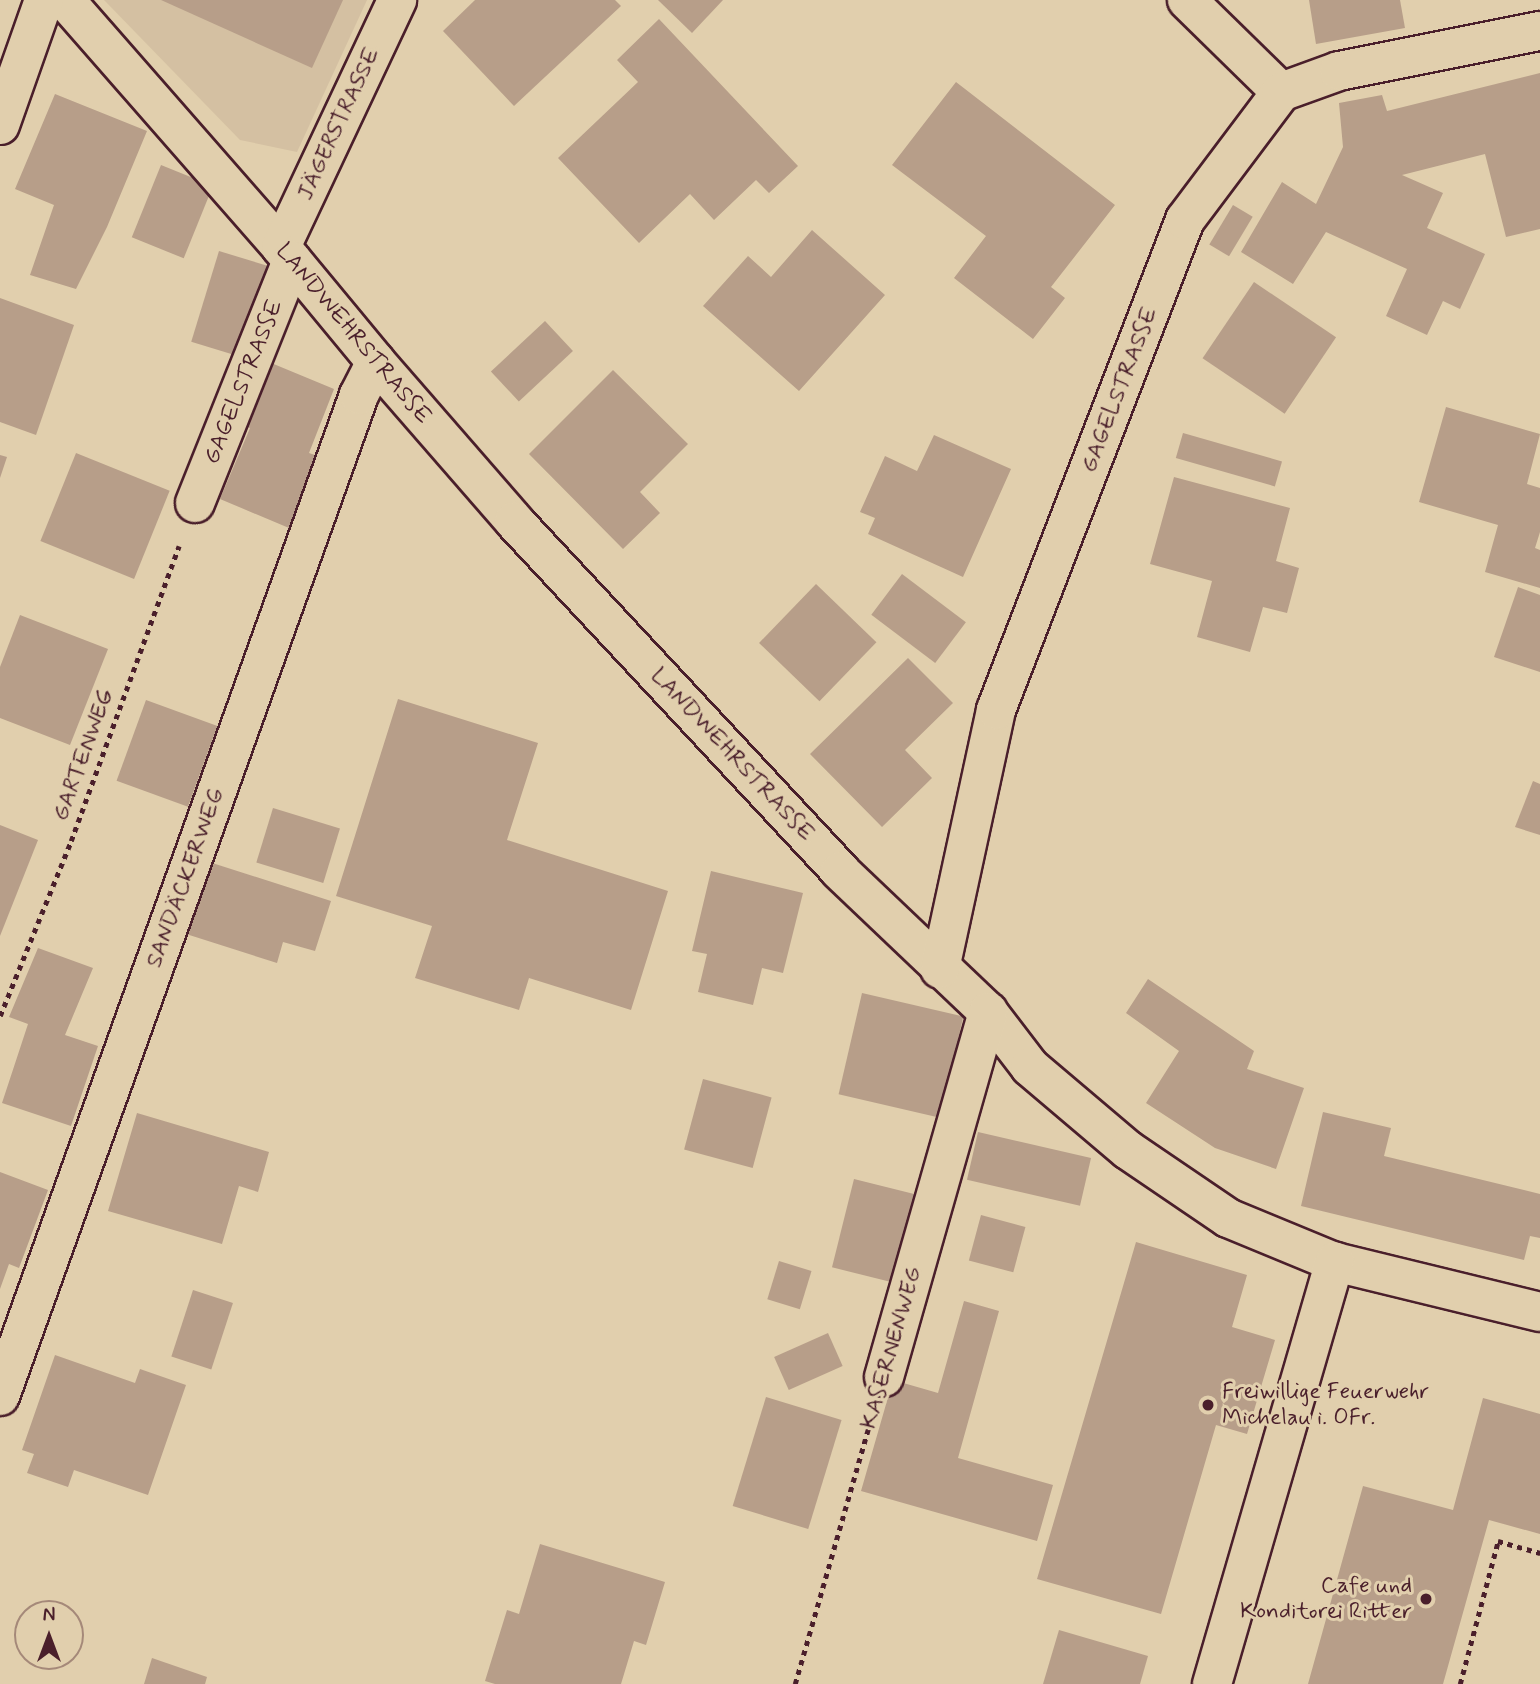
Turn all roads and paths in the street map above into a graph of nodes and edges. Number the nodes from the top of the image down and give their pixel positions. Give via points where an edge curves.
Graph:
1 (44, 0) edge
2 (65, 0) edge
3 (397, 0) edge
4 (1187, 0) edge
5 (1540, 31) edge
6 (1281, 92) junction
7 (0, 125) edge
8 (286, 254) junction
9 (376, 362) junction
10 (195, 503) joint
11 (940, 969) junction
12 (988, 1012) junction
13 (0, 1016) edge
14 (1335, 1262) junction
15 (1540, 1312) edge
16 (884, 1377) joint
17 (0, 1396) edge
18 (1540, 1553) edge
19 (795, 1684) edge
20 (1212, 1684) edge
21 (1460, 1684) edge

1 - 7 street
2 - 8 street, LANDWEHRSTRASSE
3 - 8 street, JÄGERSTRASSE
4 - 6 street
5 - 6 street via 1339,71
6 - 11 street, GAGELSTRASSE via 1185,220 996,710
8 - 9 street, LANDWEHRSTRASSE
8 - 10 street, GAGELSTRASSE
9 - 11 street, LANDWEHRSTRASSE via 514,521 839,870
9 - 17 street, SANDÄCKERWEG via 359,395
10 - 13 path, GARTENWEG via 71,841
11 - 12 street, LANDWEHRSTRASSE
12 - 14 street, LANDWEHRSTRASSE via 1030,1067 1128,1150 1227,1218
12 - 16 street, KASERNENWEG
14 - 15 street, LANDWEHRSTRASSE
14 - 20 street
16 - 19 path, KASERNENWEG
18 - 21 path via 1498,1541

